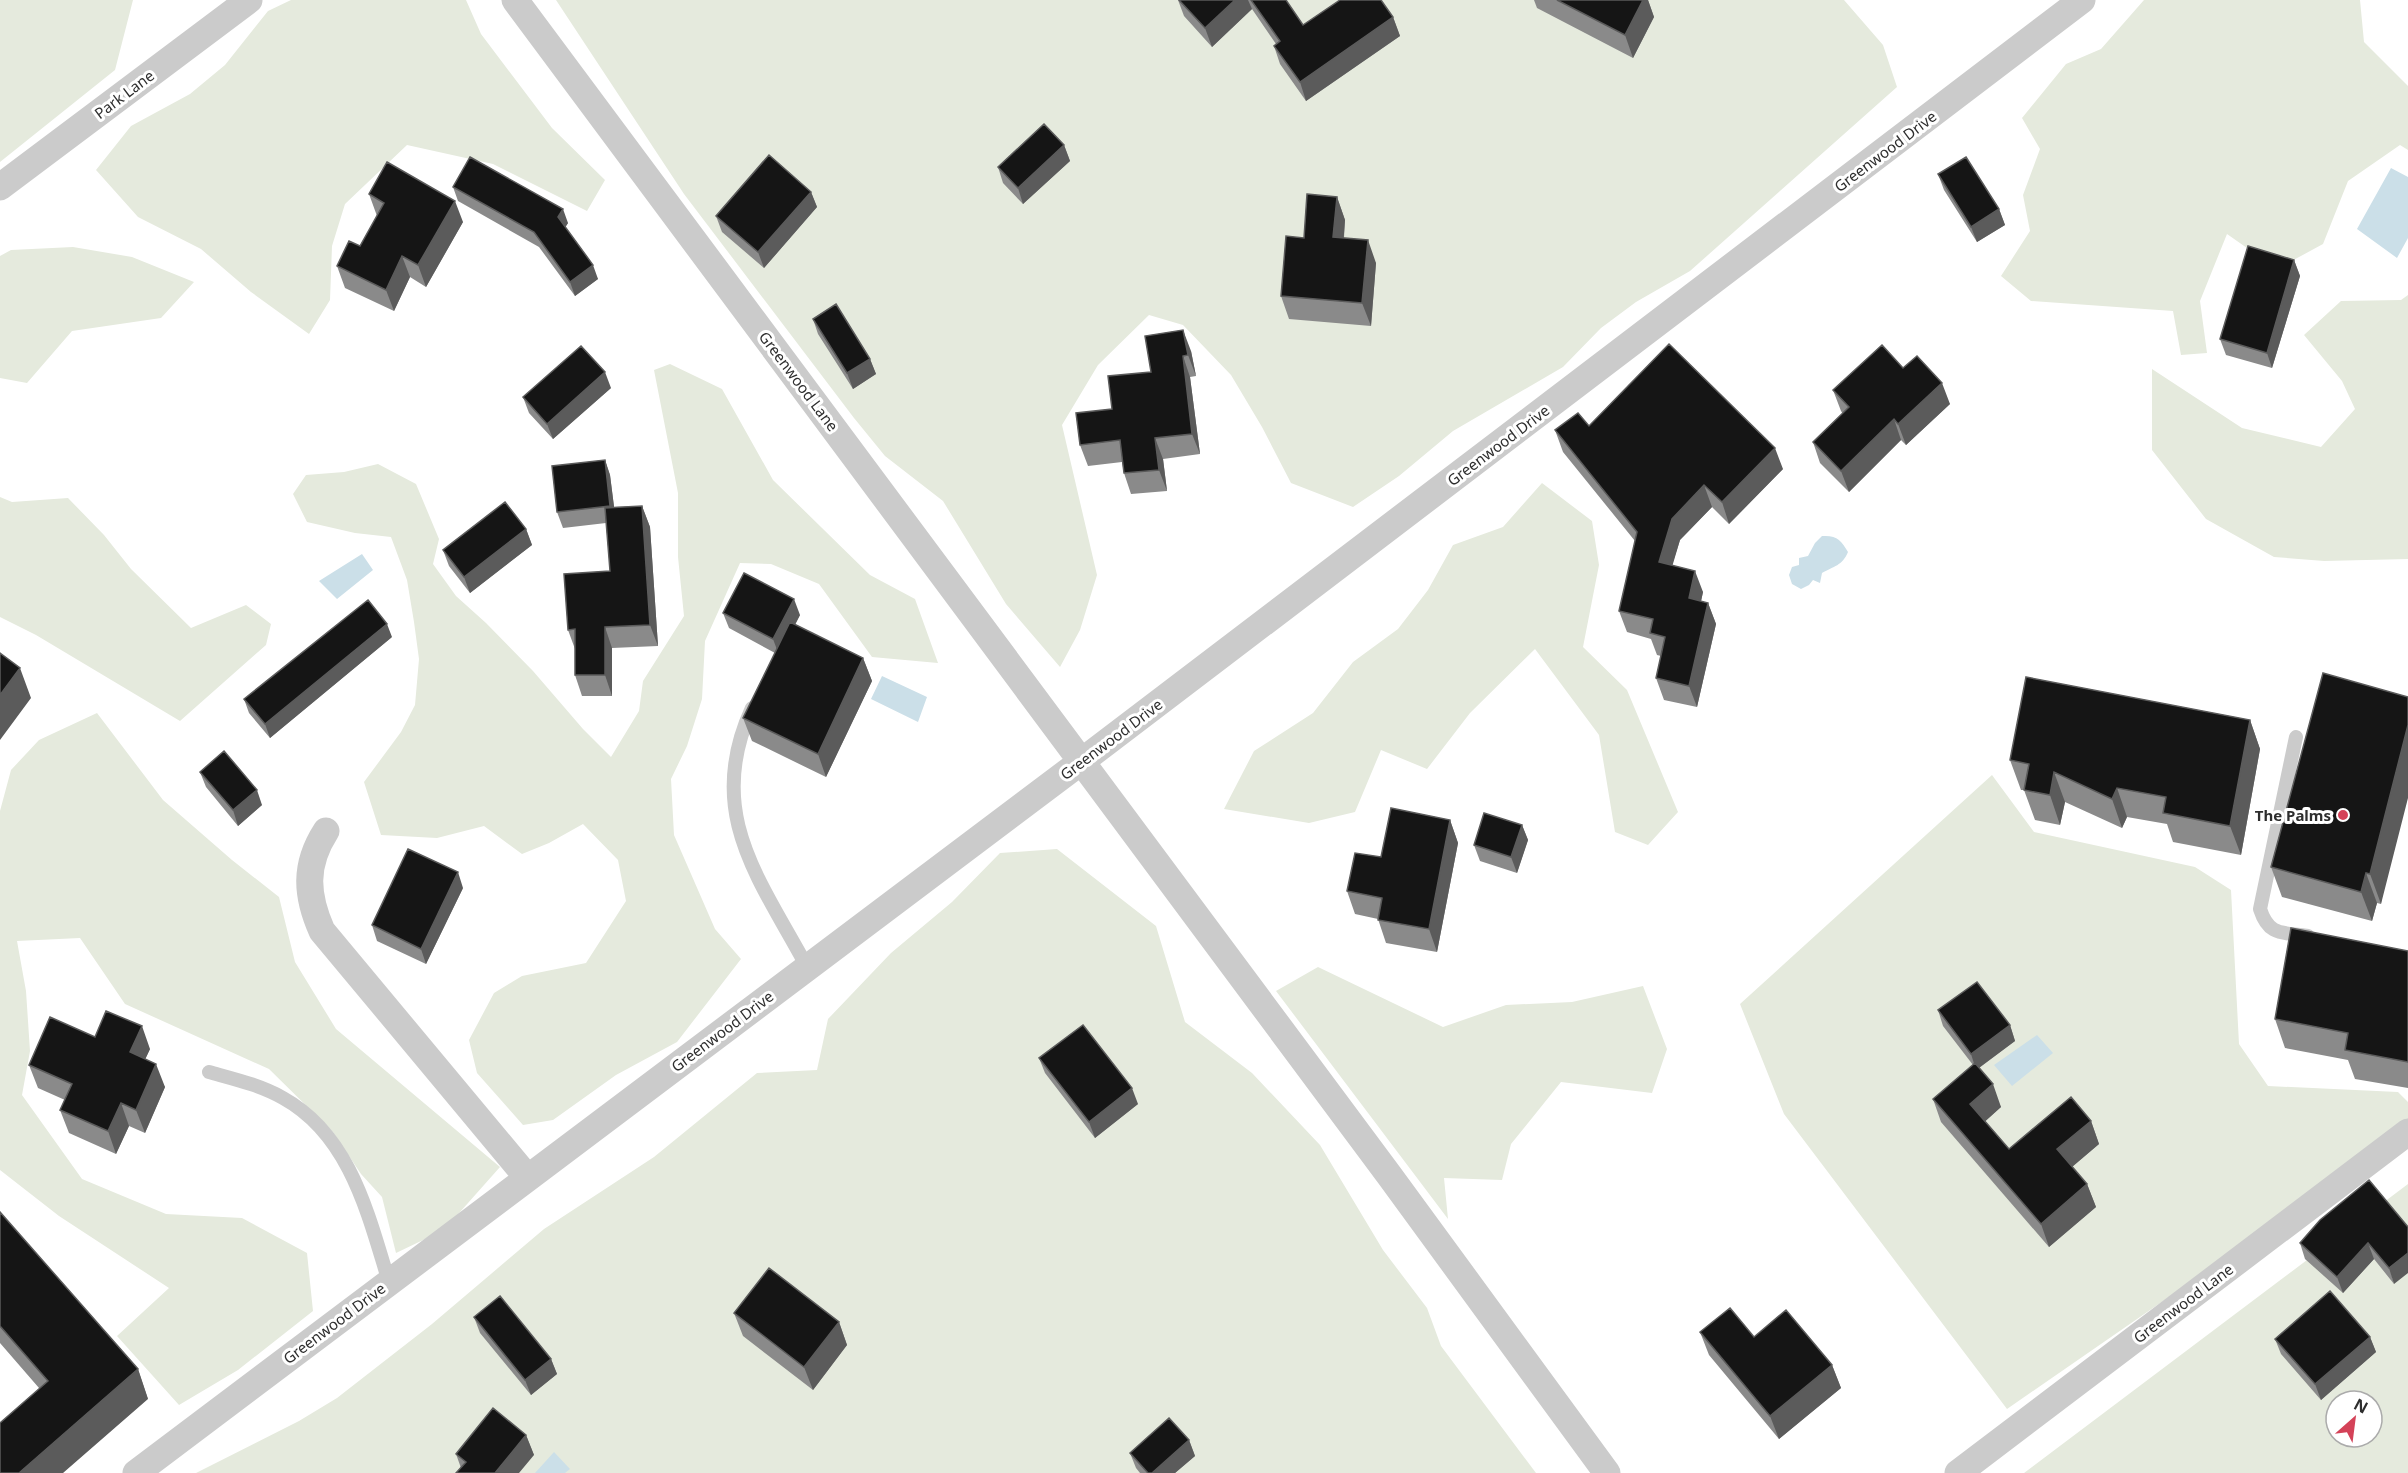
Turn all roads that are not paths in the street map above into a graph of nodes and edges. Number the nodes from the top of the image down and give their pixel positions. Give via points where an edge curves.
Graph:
1 (249, 0) edge
2 (515, 0) edge
3 (2082, 0) edge
4 (0, 188) edge
5 (759, 692) edge
6 (2296, 737) dead end
7 (1082, 761) junction
8 (326, 831) dead end
9 (2327, 938) edge
10 (807, 967) junction
11 (209, 1072) dead end
12 (2408, 1132) edge
13 (527, 1177) junction
14 (389, 1282) junction
15 (136, 1473) edge
16 (1607, 1473) edge
17 (1958, 1473) edge

1 - 4 street, Park Lane
2 - 7 street, Greenwood Lane
3 - 7 street, Greenwood Drive
5 - 10 lane via 739,739 732,799 738,831 750,860
6 - 9 lane via 2260,909 2273,931
7 - 10 street, Greenwood Drive
7 - 16 street, Greenwood Lane
8 - 13 street via 316,846 309,885 322,932
10 - 13 street, Greenwood Drive
11 - 14 lane via 284,1098 308,1115 332,1141 348,1166 368,1213
12 - 17 street, Greenwood Lane
13 - 14 street, Greenwood Drive
14 - 15 street, Greenwood Drive

